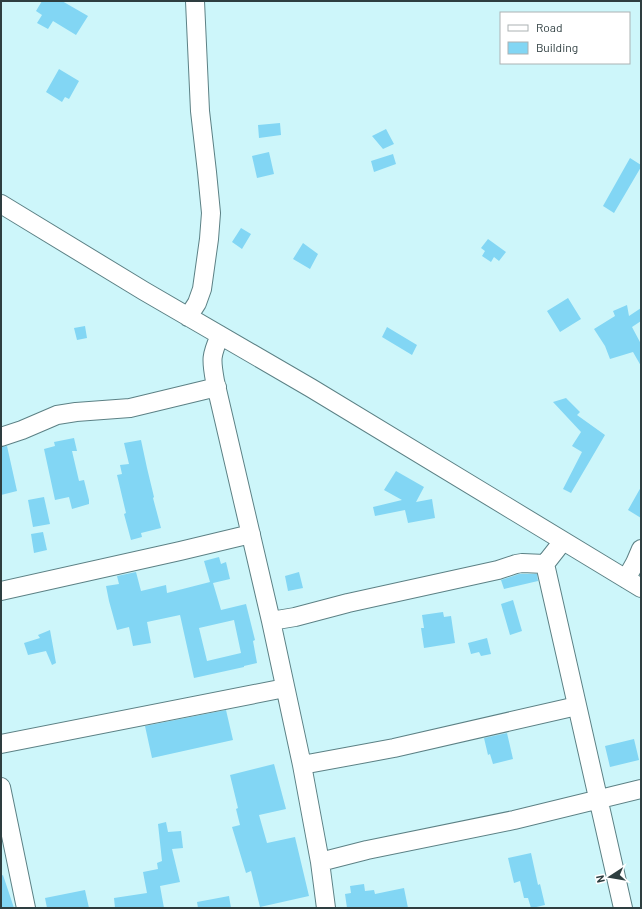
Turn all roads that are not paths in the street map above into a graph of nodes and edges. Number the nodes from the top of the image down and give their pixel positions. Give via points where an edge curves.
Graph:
1 (195, 1) edge
2 (1, 204) edge
3 (188, 316) junction
4 (220, 336) junction
5 (217, 387) junction
6 (1, 437) edge
7 (251, 534) junction
8 (563, 541) junction
9 (641, 549) edge
10 (545, 564) junction
11 (634, 584) edge
12 (1, 591) edge
13 (271, 621) junction
14 (285, 688) junction
15 (577, 706) junction
16 (1, 744) edge
17 (302, 765) junction
18 (1, 787) edge
19 (641, 789) edge
20 (598, 800) junction
21 (320, 862) junction
22 (26, 908) edge
23 (326, 908) edge
24 (623, 908) edge

1 - 3 street via 200,111 211,214 202,289 197,303
2 - 3 street
3 - 4 street
4 - 5 street via 212,357
4 - 8 street via 312,388
5 - 6 street via 130,408 57,415
5 - 7 street
7 - 12 street
7 - 13 street
8 - 10 street
8 - 11 street
9 - 11 street via 635,563
10 - 13 street via 516,564
10 - 15 street
13 - 14 street
14 - 16 street
14 - 17 street
15 - 17 street via 394,748
15 - 20 street
17 - 21 street
18 - 22 street
19 - 20 street
20 - 21 street
20 - 24 street
21 - 23 street

